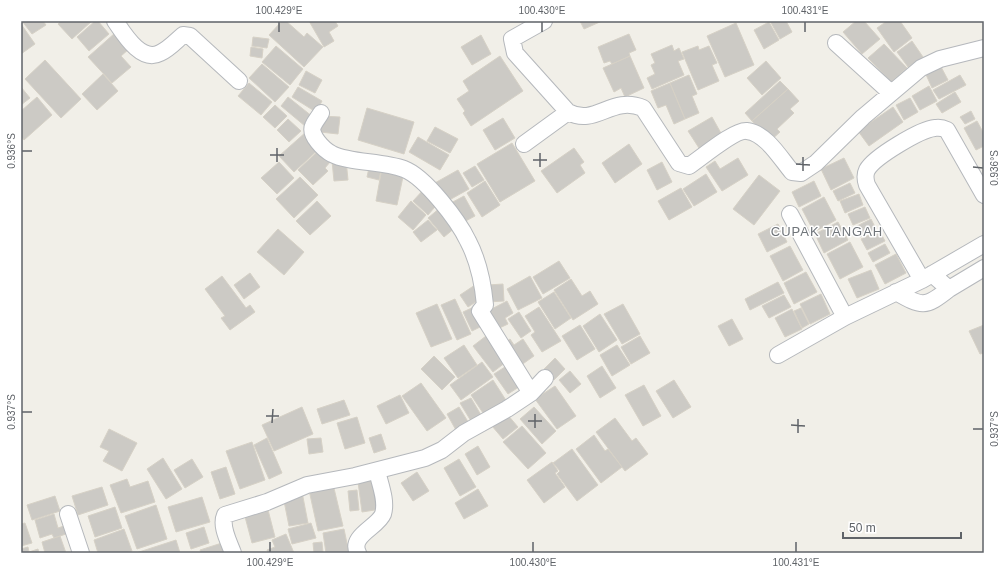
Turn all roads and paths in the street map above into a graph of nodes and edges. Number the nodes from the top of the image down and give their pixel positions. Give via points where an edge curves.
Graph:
1 (115, 21) edge
2 (544, 21) edge
3 (836, 43) dead end
4 (984, 48) edge
5 (239, 81) dead end
6 (891, 93) junction
7 (568, 112) junction
8 (321, 113) dead end
9 (524, 144) dead end
10 (984, 195) edge
11 (790, 214) dead end
12 (984, 244) edge
13 (984, 268) edge
14 (927, 277) junction
15 (949, 289) junction
16 (896, 292) junction
17 (845, 317) junction
18 (778, 355) dead end
19 (544, 378) dead end
20 (531, 393) junction
21 (377, 471) junction
22 (68, 514) dead end
23 (81, 553) edge
24 (233, 553) edge
25 (358, 553) edge

1 - 5 street via 139,50 152,56 161,53 183,35 190,36
2 - 7 street via 512,39 515,52
3 - 6 street
4 - 6 street via 940,59 921,68
6 - 7 street via 816,163 801,173 792,172 761,137 747,131 726,140 689,166 685,166 679,162 643,108 623,104 585,118
7 - 9 street
8 - 20 street via 312,131 318,142 332,154 390,164 406,170 420,179 442,201 471,248 484,291 485,305 480,311
10 - 14 street via 948,130 942,128 926,131 891,148 868,168 867,185
11 - 17 street
12 - 14 street
13 - 15 street
14 - 15 street
14 - 16 street
15 - 16 street via 928,304 912,301
16 - 17 street
17 - 18 street
19 - 20 street
20 - 21 street via 507,410 464,432 442,450 412,462
21 - 24 street via 306,485 266,502 225,515 224,527
21 - 25 street via 385,504 382,515 358,539
22 - 23 street

